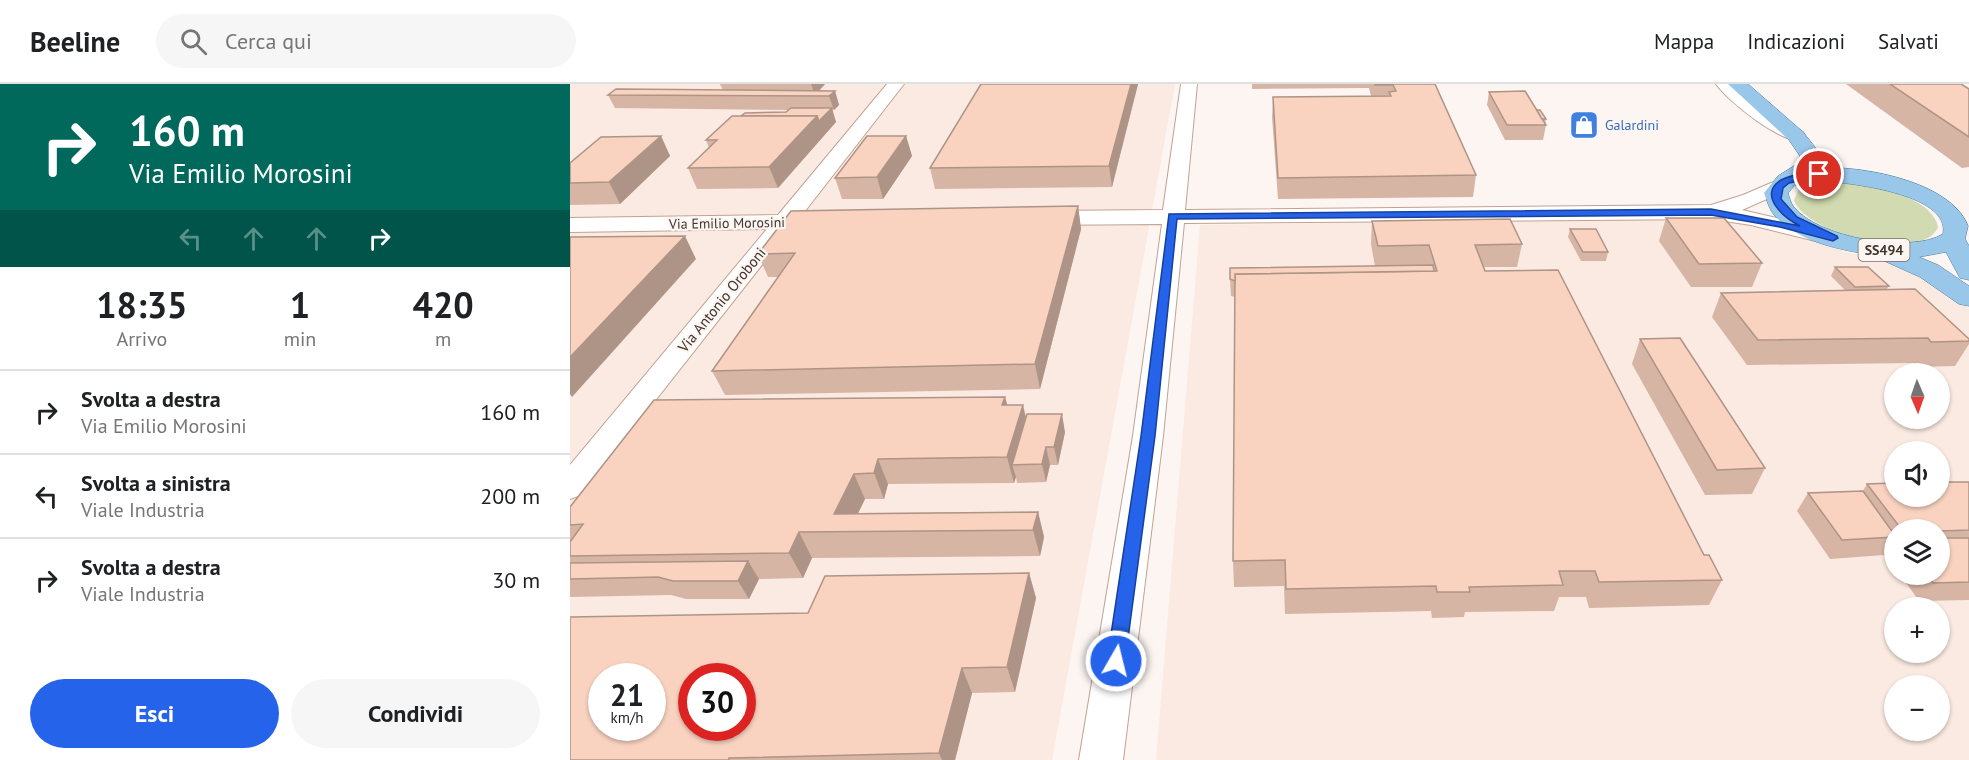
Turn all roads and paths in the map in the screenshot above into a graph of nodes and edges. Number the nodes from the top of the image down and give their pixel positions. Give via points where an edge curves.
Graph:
1 (896, 84) edge
2 (1189, 84) edge
3 (1724, 84) edge
4 (1737, 84) edge
5 (1796, 136) junction
6 (1880, 181) junction
7 (1782, 184) junction
8 (1711, 212) junction
9 (1172, 216) junction
10 (1020, 218) edge
11 (844, 221) edge
12 (786, 222) junction
13 (570, 225) edge
14 (1833, 238) junction
15 (1953, 239) junction
16 (1867, 247) junction
17 (1966, 290) edge
18 (570, 487) edge
19 (1101, 760) edge

1 - 12 street, Via Antonio Oroboni
2 - 9 street
3 - 5 street via 1762,116
4 - 5 main road, SS494
5 - 6 main road, SS494
5 - 7 main road, SS494 via 1811,156 1806,168
6 - 7 main road, SS494 via 1833,174 1806,175
6 - 15 main road, SS494 via 1918,194 1946,211 1956,226
7 - 8 street via 1751,200
7 - 14 main road, SS494 via 1776,199 1785,212
8 - 9 street
8 - 14 street
9 - 10 street
9 - 19 street via 1148,436
11 - 12 street, Via Emilio Morosini
12 - 13 street, Via Emilio Morosini
12 - 18 street, Via Antonio Oroboni
14 - 16 main road, SS494
15 - 16 main road, SS494 via 1921,250
15 - 17 main road, SS494
16 - 17 main road, SS494 via 1894,255

